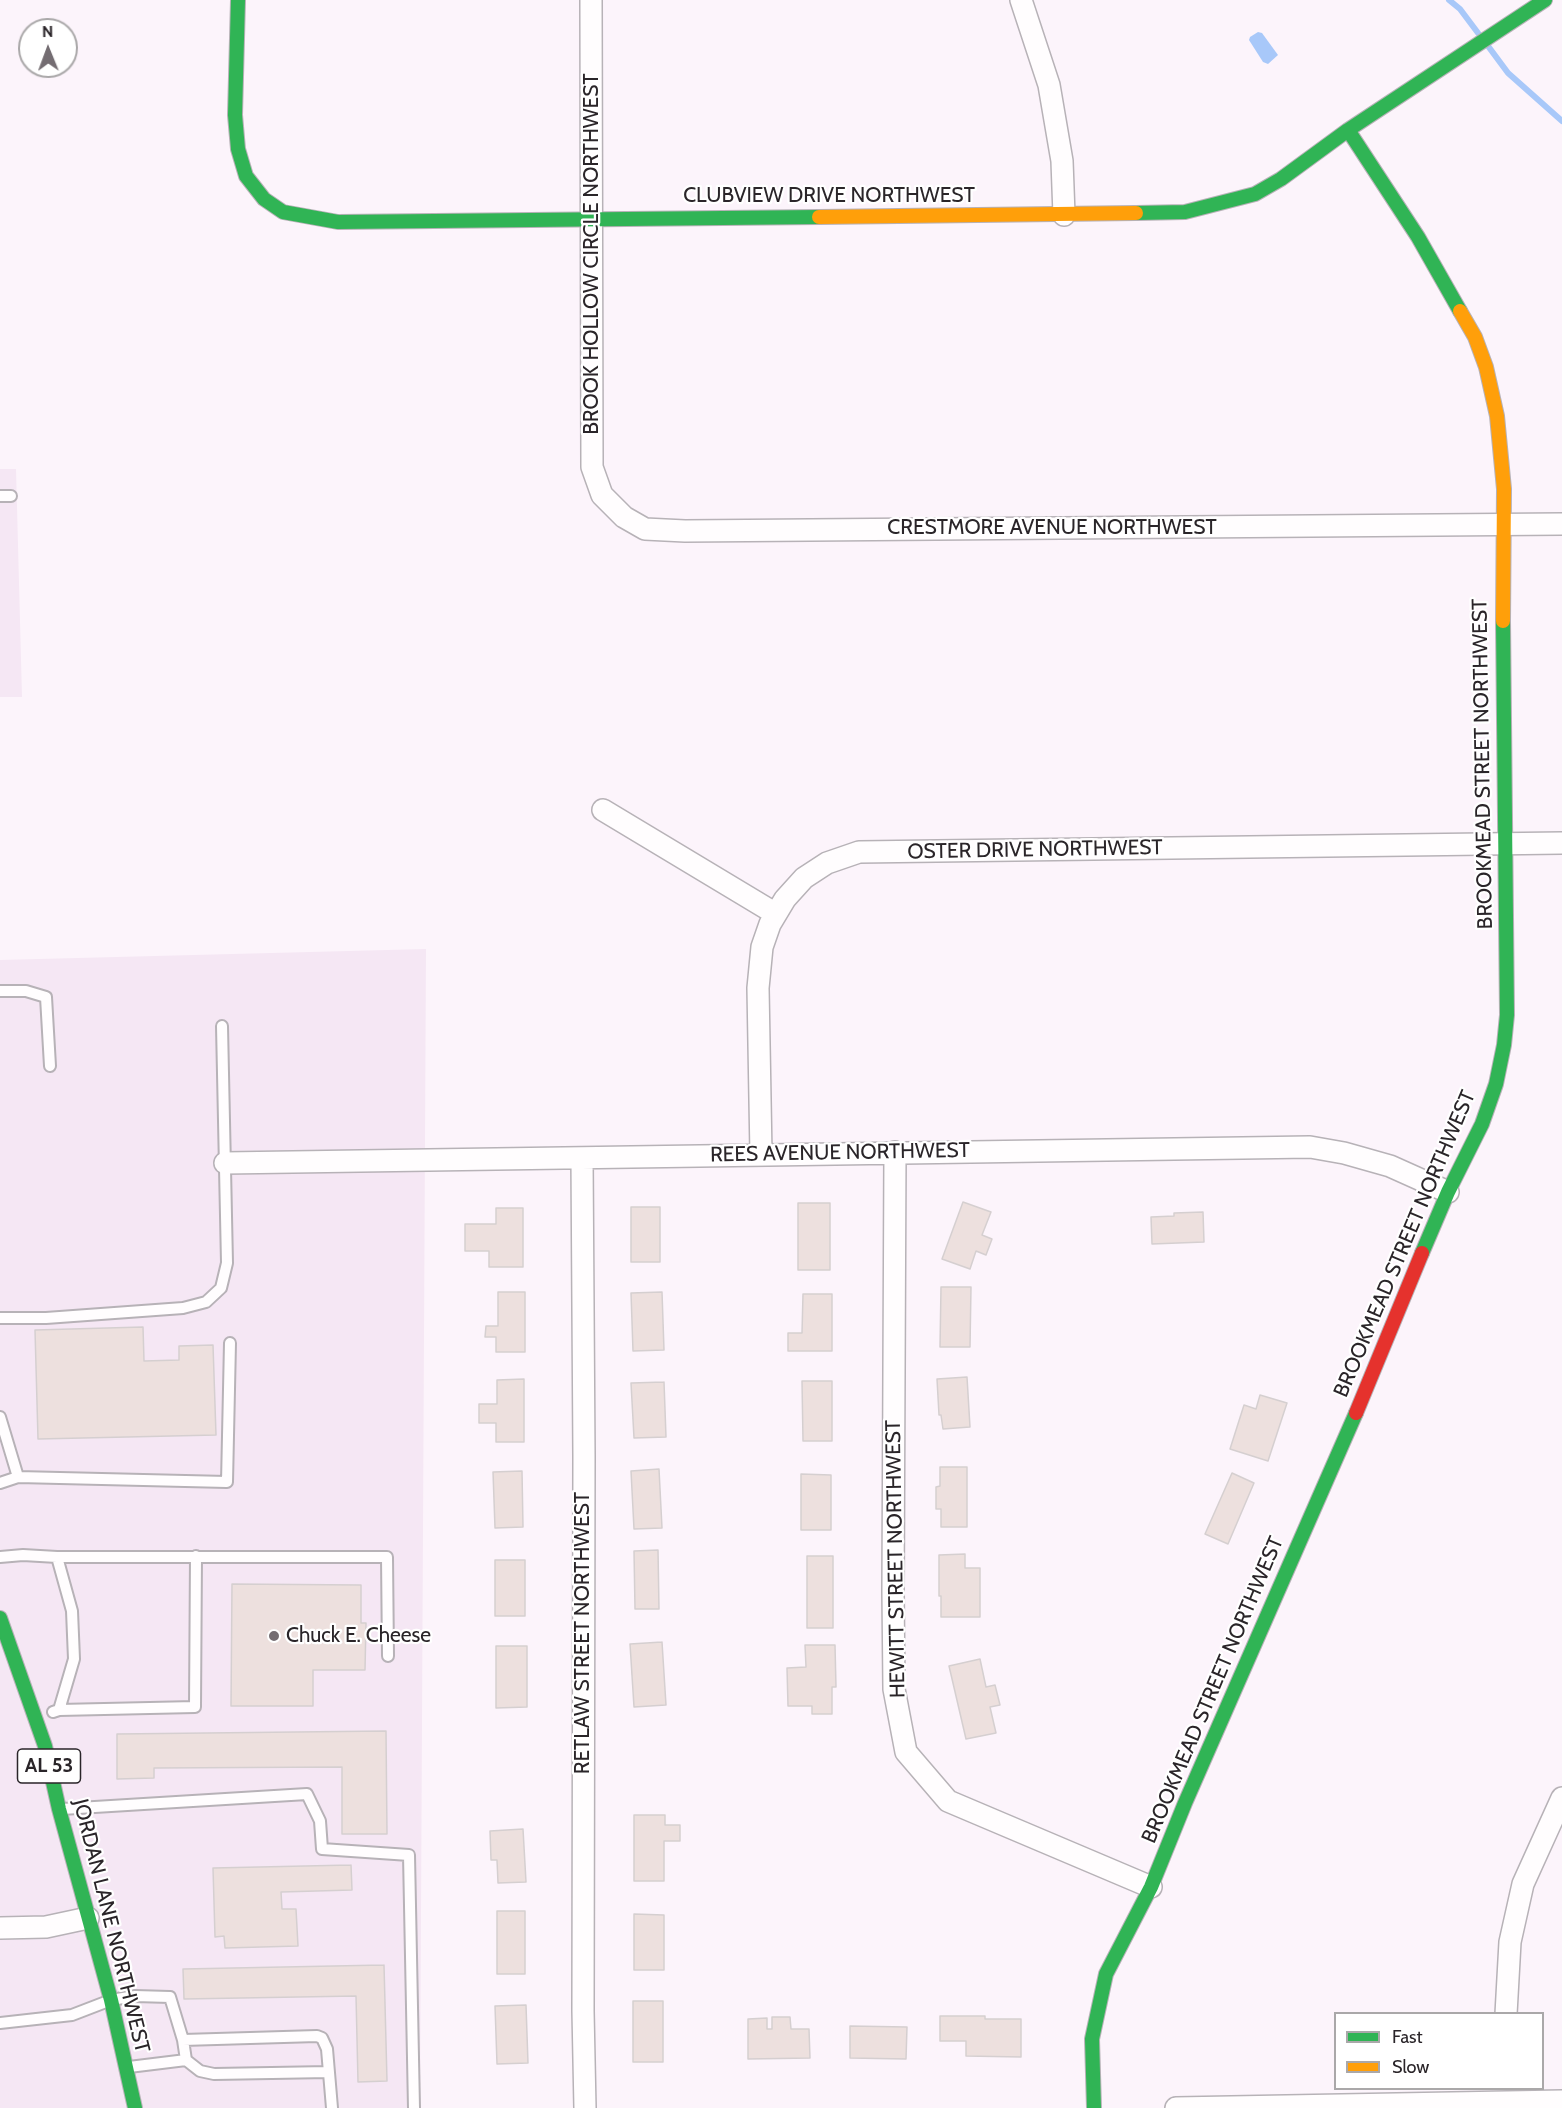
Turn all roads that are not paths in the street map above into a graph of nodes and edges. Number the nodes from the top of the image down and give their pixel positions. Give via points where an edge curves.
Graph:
1 (238, 0) edge
2 (591, 0) edge
3 (1021, 0) edge
4 (1545, 0) edge
5 (1348, 130) junction
6 (1064, 216) junction
7 (592, 219) junction
8 (610, 504) joint
9 (1562, 524) edge
10 (1503, 525) junction
11 (603, 810) dead end
12 (1504, 843) junction
13 (1562, 843) edge
14 (776, 914) junction
15 (0, 991) edge
16 (222, 1026) dead end
17 (50, 1065) dead end
18 (895, 1152) junction
19 (761, 1155) junction
20 (582, 1158) junction
21 (225, 1162) junction
22 (1448, 1192) junction
23 (0, 1318) edge
24 (230, 1343) dead end
25 (0, 1417) edge
26 (18, 1477) junction
27 (0, 1483) edge
28 (196, 1556) junction
29 (0, 1557) edge
30 (57, 1557) junction
31 (0, 1618) edge
32 (388, 1656) dead end
33 (59, 1710) junction
34 (35, 1716) junction
35 (1562, 1798) edge
36 (59, 1809) junction
37 (1151, 1887) junction
38 (88, 1917) junction
39 (0, 1928) edge
40 (111, 2000) junction
41 (1506, 2012) edge
42 (0, 2023) edge
43 (183, 2040) junction
44 (186, 2060) junction
45 (126, 2068) junction
46 (329, 2073) junction
47 (1507, 2095) edge
48 (1562, 2101) edge
49 (135, 2108) edge
50 (332, 2108) edge
51 (414, 2108) edge
52 (585, 2108) edge
53 (1094, 2108) edge
54 (1176, 2108) edge

1 - 7 street, CLUBVIEW DRIVE NORTHWEST via 238,149 246,176 264,199 283,212 338,222
2 - 7 street, BROOK HOLLOW CIRCLE NORTHWEST
3 - 6 street via 1049,85 1062,161
4 - 5 street, CLUBVIEW DRIVE NORTHWEST
5 - 6 street, CLUBVIEW DRIVE NORTHWEST via 1256,194 1185,212
5 - 10 street, BROOKMEAD STREET NORTHWEST via 1418,237 1475,337 1497,416
6 - 7 street, CLUBVIEW DRIVE NORTHWEST
7 - 8 street, BROOK HOLLOW CIRCLE NORTHWEST via 592,466 602,495
8 - 10 street, CRESTMORE AVENUE NORTHWEST via 645,529 685,531
9 - 10 street, CRESTMORE AVENUE NORTHWEST
10 - 12 street, BROOKMEAD STREET NORTHWEST
11 - 14 street
12 - 13 street, OSTER DRIVE NORTHWEST
12 - 14 street, OSTER DRIVE NORTHWEST via 859,852 827,863 804,878
12 - 22 street, BROOKMEAD STREET NORTHWEST via 1504,1045 1482,1124
14 - 19 street, OSTER DRIVE NORTHWEST via 762,947 758,988
15 - 17 lane via 46,996
16 - 21 lane
18 - 19 street, REES AVENUE NORTHWEST
18 - 22 street, REES AVENUE NORTHWEST via 1310,1148 1390,1166
18 - 37 street, HEWITT STREET NORTHWEST via 892,1591 894,1689 906,1752 948,1801
19 - 20 street, REES AVENUE NORTHWEST
20 - 21 street, REES AVENUE NORTHWEST
20 - 52 street, RETLAW STREET NORTHWEST
21 - 23 lane via 227,1263 221,1288 206,1302 183,1308
22 - 37 street, BROOKMEAD STREET NORTHWEST
24 - 26 lane via 227,1482
25 - 26 lane
26 - 27 lane
28 - 30 lane
28 - 32 lane via 387,1557
28 - 33 lane via 195,1707
29 - 30 lane
30 - 33 lane via 72,1611 74,1659
31 - 34 street, JORDAN LANE NORTHWEST / AL 53 via 13,1670
33 - 34 lane
34 - 36 street, JORDAN LANE NORTHWEST / AL 53
35 - 41 street via 1523,1884 1510,1942
36 - 38 street, JORDAN LANE NORTHWEST / AL 53
36 - 51 lane via 307,1794 320,1821 322,1849 409,1855
37 - 53 street, BROOKMEAD STREET NORTHWEST via 1106,1974 1092,2039
38 - 39 street via 46,1927
38 - 40 street, JORDAN LANE NORTHWEST / AL 53
40 - 42 lane via 72,2015
40 - 43 lane via 170,1997
40 - 45 street, JORDAN LANE NORTHWEST / AL 53
43 - 44 lane
43 - 46 lane via 317,2036 327,2049
44 - 45 lane
44 - 46 lane via 200,2071 214,2074
45 - 49 street, JORDAN LANE NORTHWEST / AL 53
46 - 50 lane
47 - 48 street
47 - 54 street

